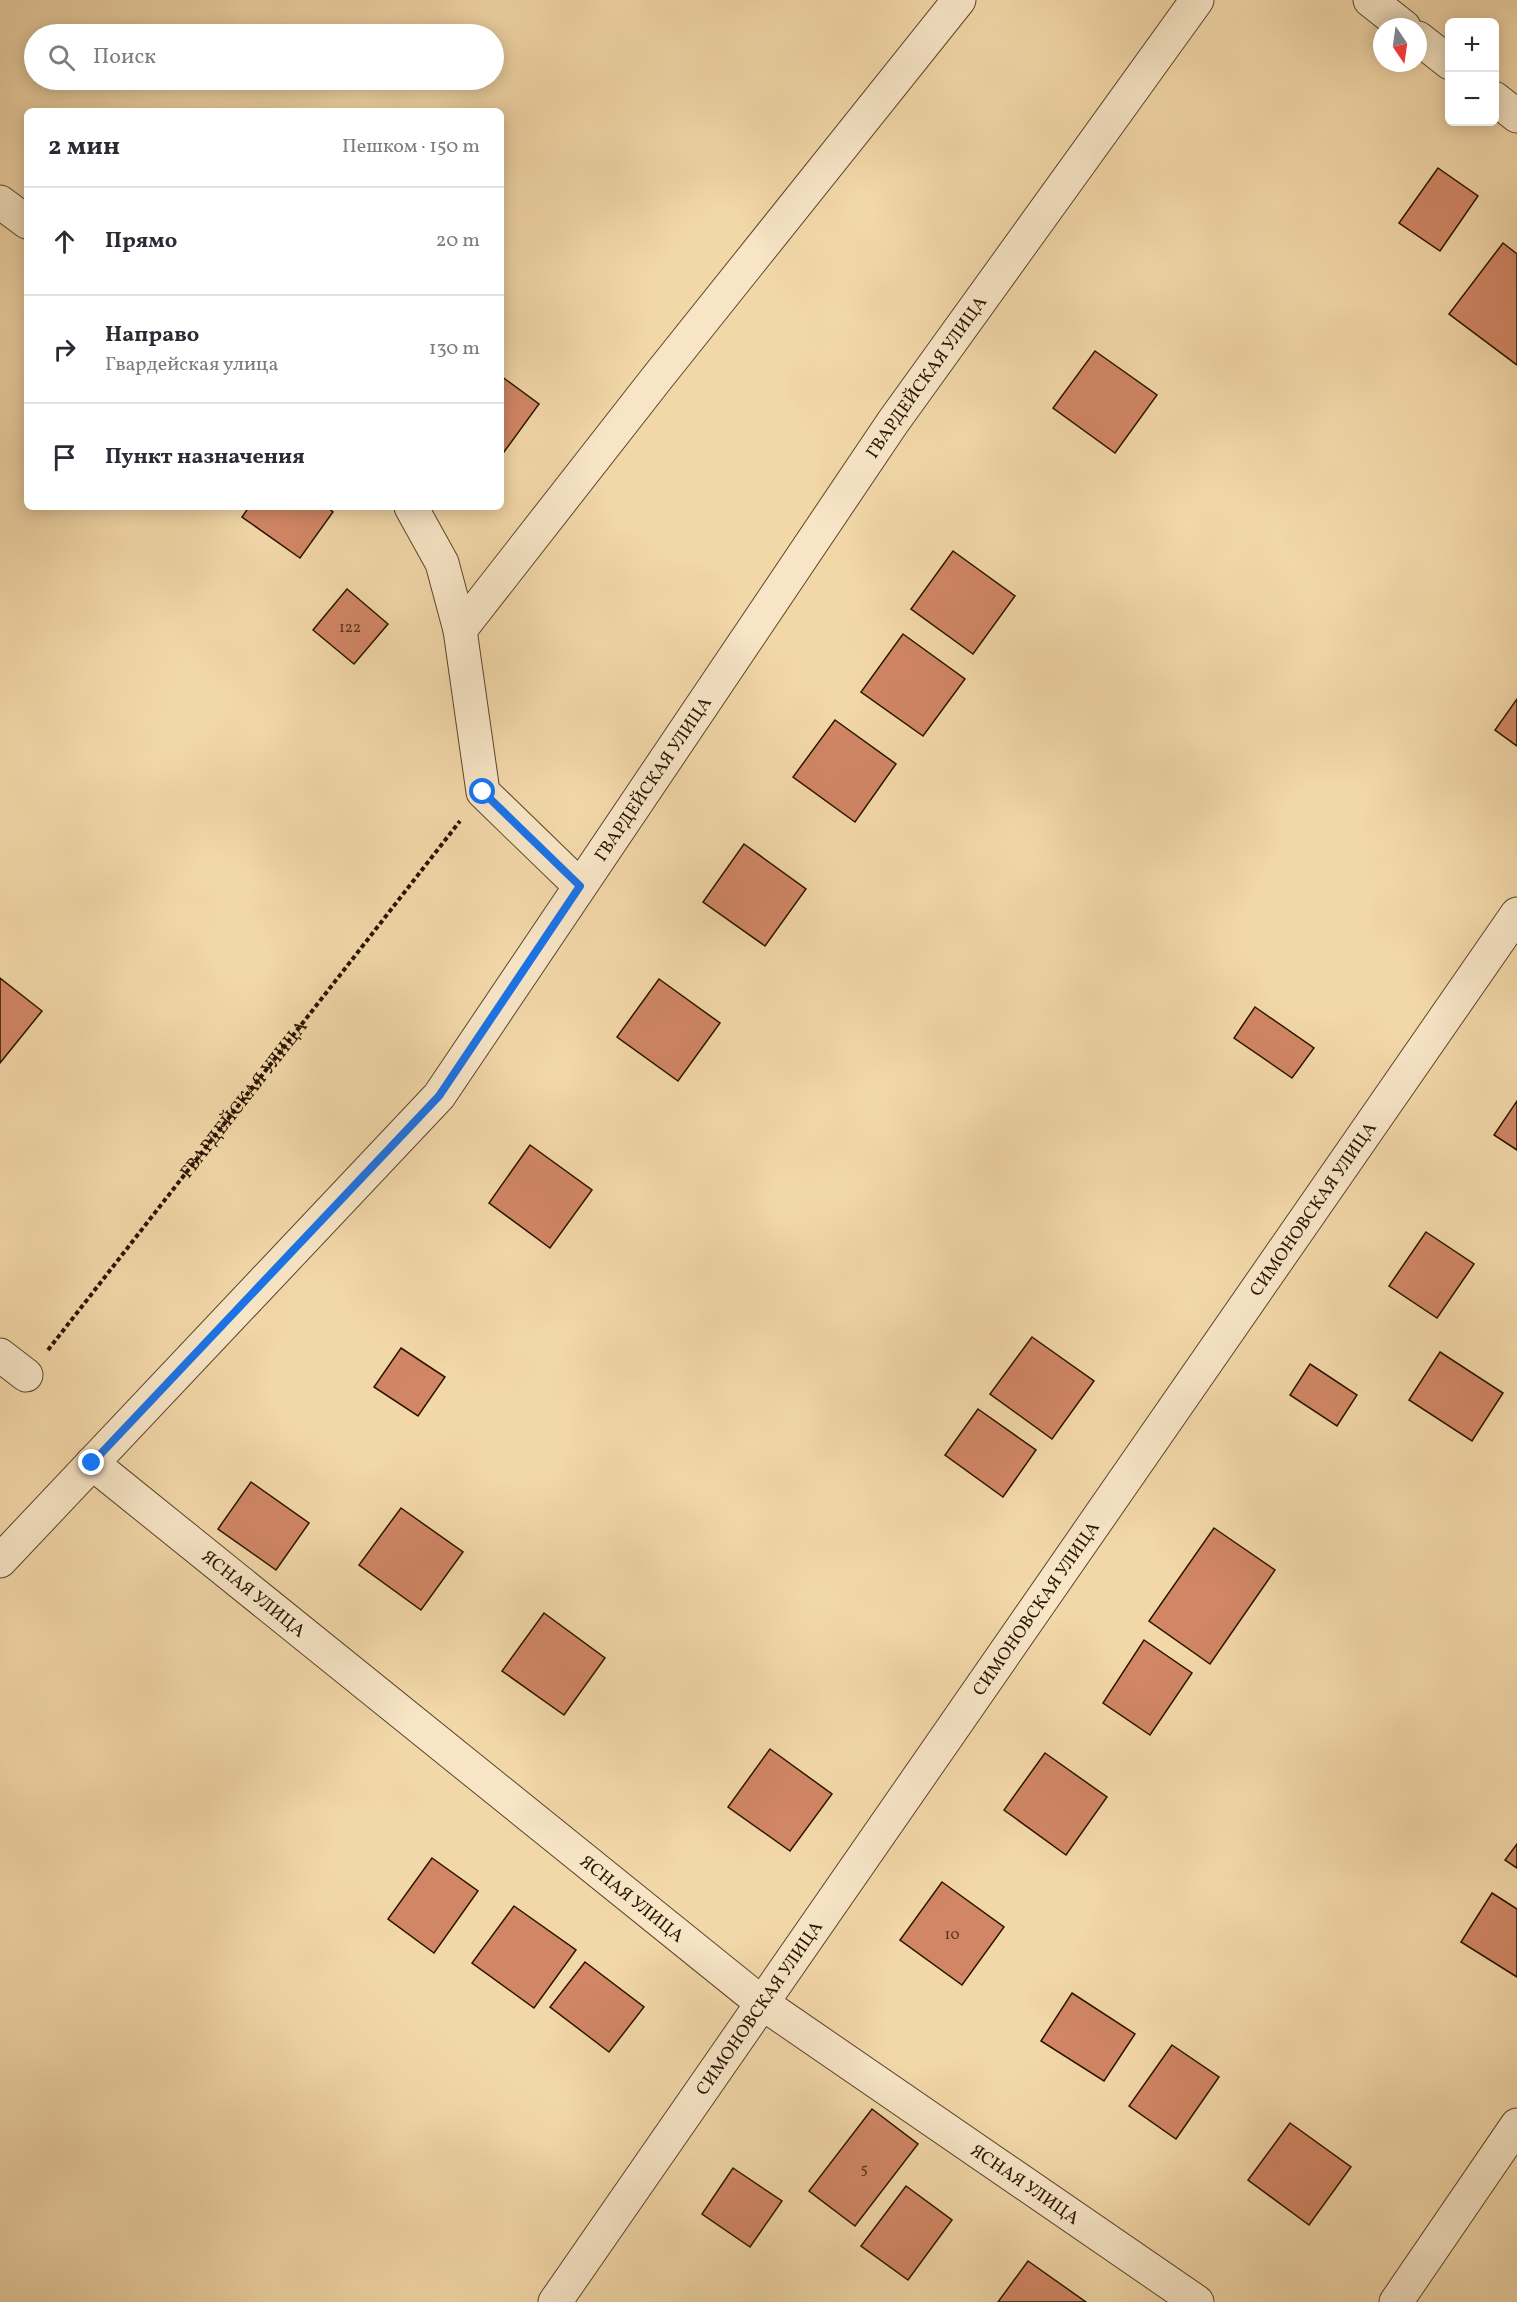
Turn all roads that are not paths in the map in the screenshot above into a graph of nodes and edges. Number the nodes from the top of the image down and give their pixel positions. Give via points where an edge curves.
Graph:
1 (958, 0) edge
2 (1197, 0) edge
3 (1370, 0) edge
4 (1393, 18) edge
5 (1427, 45) edge
6 (1445, 60) edge
7 (1499, 102) edge
8 (1517, 116) edge
9 (0, 202) edge
10 (24, 220) edge
11 (413, 510) edge
12 (460, 630) junction
13 (580, 886) junction
14 (1517, 914) edge
15 (0, 1355) edge
16 (26, 1375) road end
17 (92, 1463) junction
18 (0, 1562) edge
19 (762, 2003) junction
20 (1517, 2125) edge
21 (555, 2302) edge
22 (1197, 2302) edge
23 (1396, 2302) edge

1 - 12 street
2 - 13 street, ГВАРДЕЙСКАЯ УЛИЦА via 893,422
3 - 4 street
5 - 6 street
7 - 8 street
9 - 10 street
11 - 12 street via 442,563
12 - 13 street via 483,792
13 - 17 street, ГВАРДЕЙСКАЯ УЛИЦА via 439,1096
14 - 19 street, СИМОНОВСКАЯ УЛИЦА
15 - 16 street
17 - 18 street, ГВАРДЕЙСКАЯ УЛИЦА
17 - 19 street, ЯСНАЯ УЛИЦА
19 - 21 street, СИМОНОВСКАЯ УЛИЦА
19 - 22 street, ЯСНАЯ УЛИЦА
20 - 23 street

